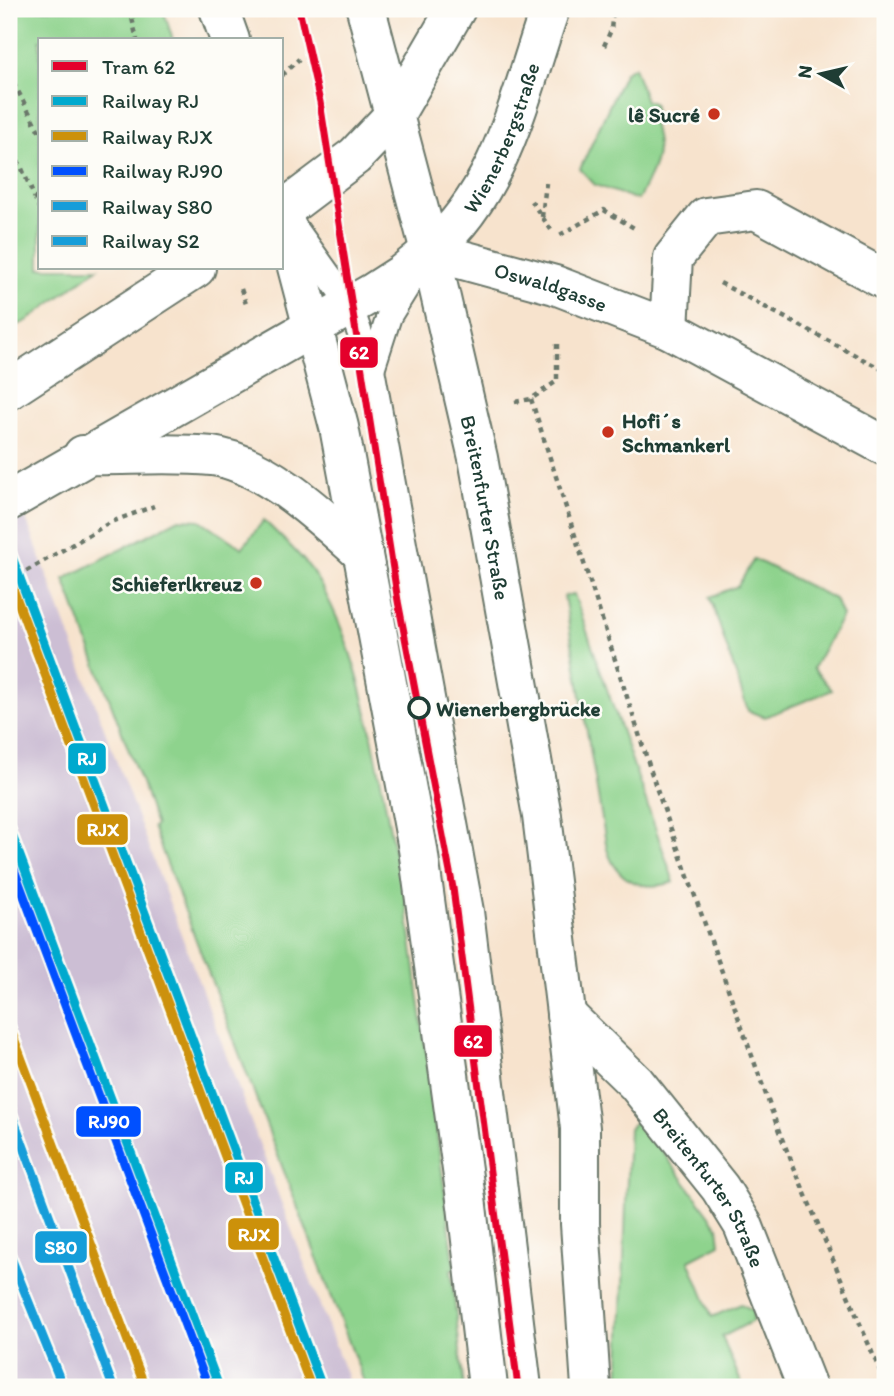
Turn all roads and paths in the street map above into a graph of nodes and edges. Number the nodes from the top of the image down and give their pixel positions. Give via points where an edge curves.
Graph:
1 (130, 9) edge
2 (219, 9) edge
3 (366, 9) edge
4 (456, 9) edge
5 (550, 9) edge
6 (613, 9) edge
7 (137, 38) edge
8 (229, 38) edge
9 (604, 46) dead end
10 (299, 59) dead end
11 (284, 73) edge
12 (9, 74) edge
13 (395, 114) junction
14 (38, 129) edge
15 (9, 154) edge
16 (546, 183) dead end
17 (528, 198) dead end
18 (38, 205) edge
19 (284, 209) edge
20 (284, 214) edge
21 (284, 218) edge
22 (542, 218) junction
23 (430, 251) junction
24 (673, 258) junction
25 (193, 270) edge
26 (885, 280) edge
27 (350, 305) junction
28 (313, 327) junction
29 (556, 327) dead end
30 (669, 329) junction
31 (372, 369) junction
32 (885, 371) edge
33 (9, 390) edge
34 (885, 446) edge
35 (83, 455) junction
36 (9, 501) edge
37 (166, 501) dead end
38 (363, 554) junction
39 (9, 581) edge
40 (566, 1015) junction
41 (467, 1206) junction
42 (885, 1383) edge
43 (488, 1387) edge
44 (506, 1387) edge
45 (530, 1387) edge
46 (591, 1387) edge
47 (807, 1387) edge

1 - 7 path
2 - 8 main road
3 - 13 main road, Breitenfurter Straße
4 - 13 main road
5 - 23 main road, Wienerbergstraße via 500,156 472,209
6 - 9 path
10 - 11 path
12 - 14 path
13 - 19 main road via 355,156
13 - 23 main road, Breitenfurter Straße
15 - 18 path via 20,164
16 - 22 path
17 - 22 path
20 - 27 lane
21 - 28 main road
22 - 24 path via 556,237 604,209
23 - 27 main road
23 - 30 main road, Oswaldgasse via 555,285
23 - 31 lane via 389,316
23 - 40 main road, Breitenfurter Straße via 478,458 537,788
24 - 26 main road via 706,218 756,210
24 - 30 main road
24 - 32 path
25 - 33 main road
27 - 28 main road
27 - 31 lane
28 - 35 main road
28 - 38 main road via 339,427
29 - 42 path via 557,381 531,399 675,841 780,1134
30 - 34 main road, Oswaldgasse
31 - 45 lane via 471,911
35 - 36 main road
35 - 38 main road via 214,457 261,474 310,506
37 - 39 path via 111,522
38 - 41 main road via 418,849
40 - 46 main road, Breitenfurter Straße via 580,1128 580,1224
40 - 47 main road, Breitenfurter Straße via 636,1083 720,1188 743,1225
41 - 43 main road
41 - 44 main road via 482,1222

